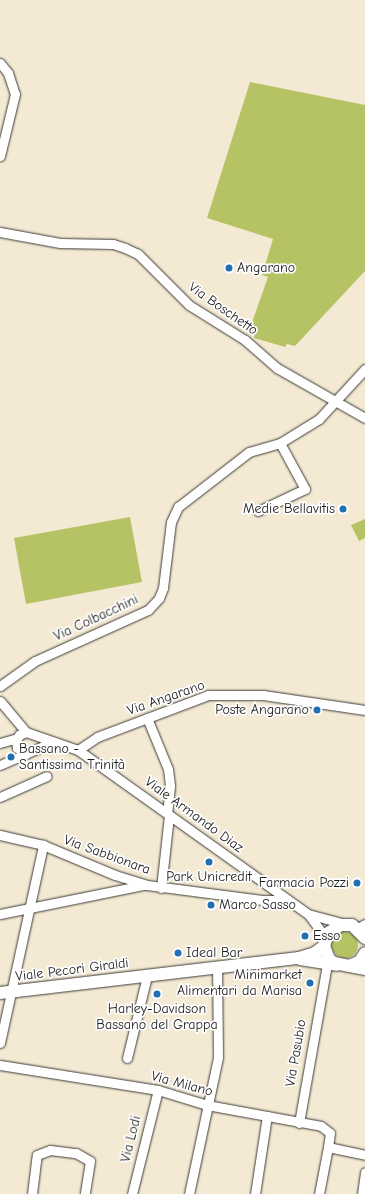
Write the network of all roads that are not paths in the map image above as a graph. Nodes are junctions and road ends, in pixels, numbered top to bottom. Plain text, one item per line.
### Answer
1 (0, 63) edge
2 (0, 156) edge
3 (0, 232) edge
4 (365, 370) edge
5 (337, 401) junction
6 (365, 418) edge
7 (280, 443) junction
8 (258, 511) dead end
9 (0, 686) edge
10 (0, 701) edge
11 (365, 710) edge
12 (147, 718) junction
13 (23, 735) junction
14 (0, 743) edge
15 (61, 743) junction
16 (35, 749) junction
17 (78, 750) junction
18 (26, 754) junction
19 (0, 765) edge
20 (47, 776) dead end
21 (0, 797) edge
22 (168, 814) junction
23 (0, 835) edge
24 (43, 845) junction
25 (147, 885) junction
26 (162, 888) junction
27 (283, 897) junction
28 (29, 907) junction
29 (0, 914) edge
30 (308, 914) junction
31 (358, 928) edge
32 (325, 942) junction
33 (365, 953) edge
34 (299, 958) junction
35 (327, 964) junction
36 (345, 966) junction
37 (217, 968) junction
38 (365, 969) edge
39 (147, 976) junction
40 (6, 993) edge
41 (0, 1043) edge
42 (128, 1058) dead end
43 (0, 1065) edge
44 (158, 1090) junction
45 (207, 1105) junction
46 (267, 1116) junction
47 (299, 1123) junction
48 (328, 1147) junction
49 (365, 1155) edge
50 (365, 1172) edge
51 (32, 1194) edge
52 (85, 1194) edge
53 (132, 1194) edge
54 (189, 1194) edge
55 (255, 1194) edge
56 (319, 1194) edge
57 (362, 1194) edge

1 - 2 street
3 - 5 street, Via Boschetto
4 - 5 street, Via Colbacchini
5 - 6 street, Via Boschetto
5 - 7 street, Via Colbacchini
7 - 8 street
7 - 9 street, Via Colbacchini
10 - 13 street
11 - 12 street, Via Angarano
12 - 17 street, Via Angarano
12 - 22 street, Via Sabbionara
13 - 14 street
13 - 15 street, Viale Armando Diaz
13 - 16 street
13 - 18 street
15 - 16 street
15 - 17 street, Viale Armando Diaz
16 - 18 street
17 - 22 street, Viale Armando Diaz
18 - 19 street
20 - 21 street
22 - 26 street, Via Sabbionara
22 - 27 street, Viale Armando Diaz
23 - 24 street, Via Sabbionara
24 - 25 street, Via Sabbionara
24 - 28 street, Via Sabbionara
25 - 26 street, Via Sabbionara
25 - 28 street
26 - 27 street
27 - 30 street, Viale Armando Diaz
28 - 29 street
28 - 40 street, Via Sabbionara
30 - 31 street, Viale Armando Diaz
30 - 32 street, Viale Armando Diaz
31 - 32 main road, Viale Armando Diaz
32 - 34 main road, Viale Pecori Giraldi
32 - 36 main road, Viale Armando Diaz
33 - 36 main road
34 - 35 main road, Viale Pecori Giraldi
34 - 37 main road, Viale Pecori Giraldi
35 - 36 main road, Viale Pecori Giraldi
35 - 47 street, Via Pasubio
36 - 38 main road
37 - 39 main road, Viale Pecori Giraldi
37 - 45 street
39 - 40 main road, Viale Pecori Giraldi
39 - 42 street, Viale Pecori Giraldi
40 - 41 street, Via Sabbionara
43 - 44 street, Via Milano
44 - 45 street, Via Milano
44 - 53 street, Via Lodi
45 - 46 street, Via Milano
45 - 54 street
46 - 47 street, Via Milano
46 - 55 street
47 - 48 street, Via Milano
48 - 49 street
48 - 56 street
50 - 57 street
51 - 52 street

